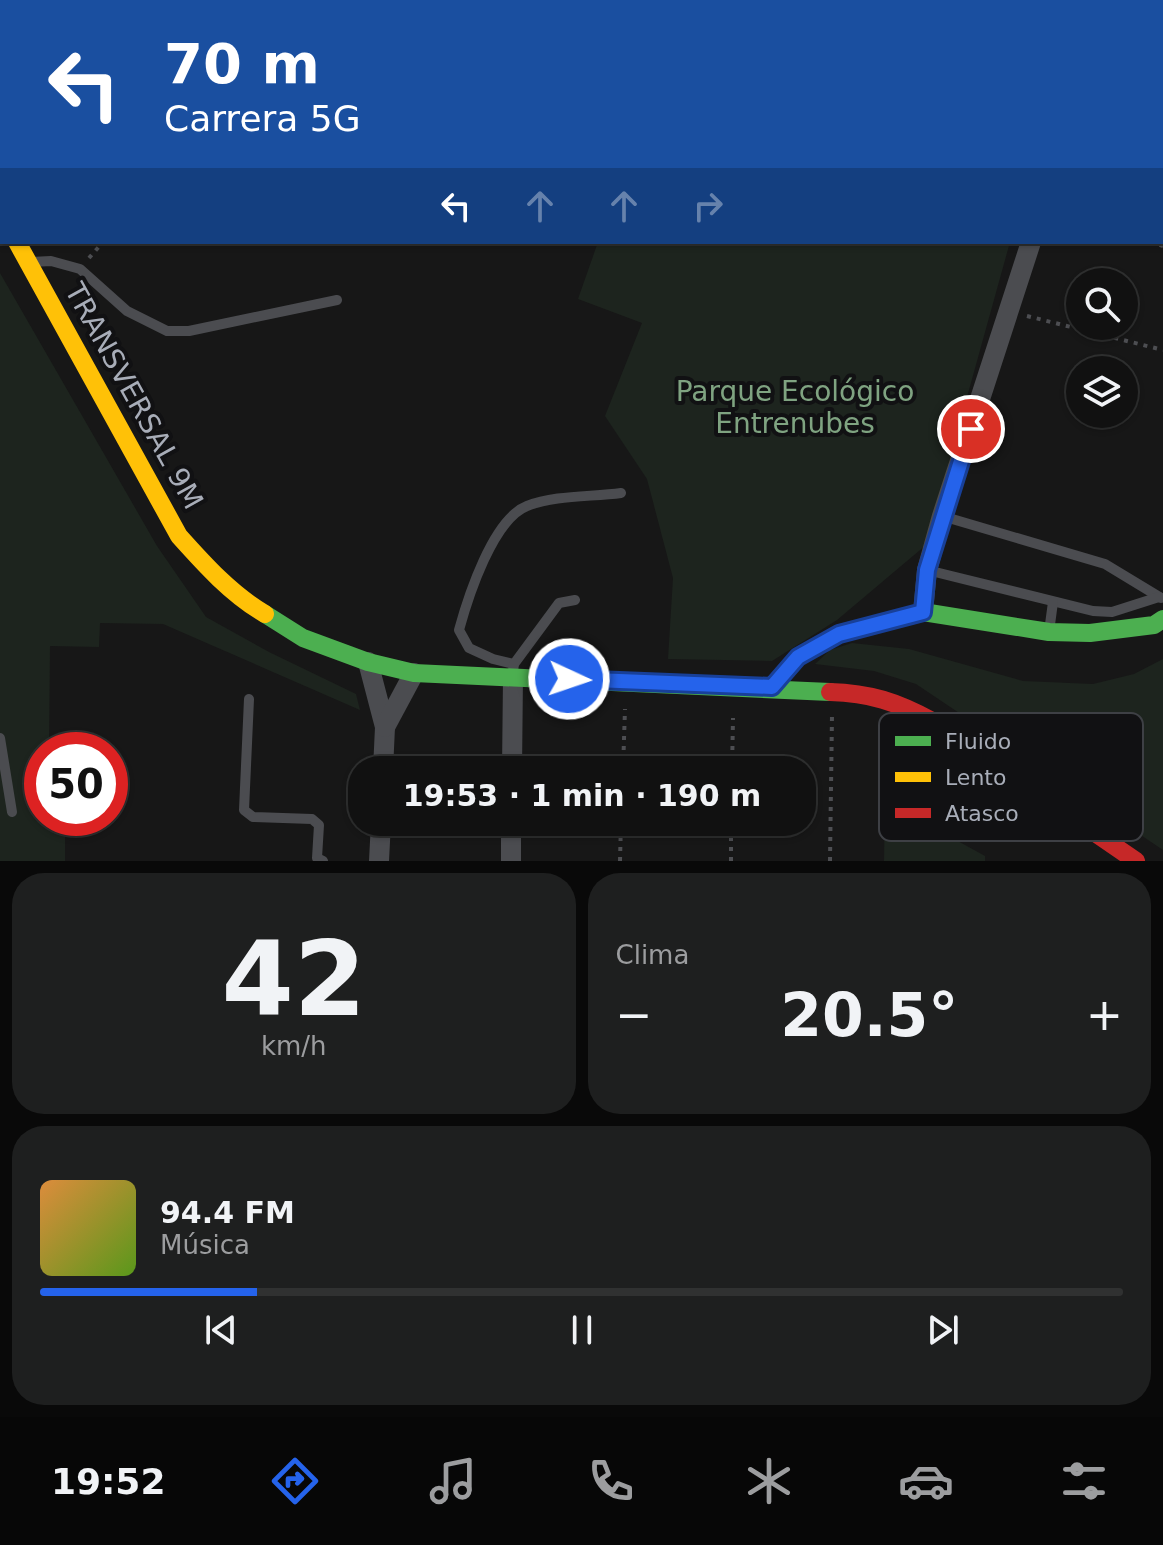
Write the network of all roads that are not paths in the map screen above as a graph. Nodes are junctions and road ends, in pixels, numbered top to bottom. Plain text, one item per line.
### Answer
1 (18, 244) edge
2 (1030, 244) edge
3 (29, 262) junction
4 (337, 300) dead end
5 (621, 493) dead end
6 (942, 516) junction
7 (927, 570) junction
8 (1161, 598) edge
9 (575, 600) dead end
10 (1053, 602) junction
11 (923, 612) junction
12 (1158, 622) edge
13 (1049, 632) junction
14 (368, 662) junction
15 (513, 670) junction
16 (414, 673) junction
17 (772, 687) junction
18 (249, 699) dead end
19 (918, 713) edge
20 (385, 727) junction
21 (0, 738) edge
22 (384, 756) edge
23 (512, 756) edge
24 (12, 812) dead end
25 (380, 836) edge
26 (511, 836) edge
27 (1107, 841) edge
28 (323, 861) edge
29 (379, 861) edge
30 (511, 861) edge
31 (1136, 861) edge

1 - 3 main road, TRANSVERSAL 9M
2 - 6 street
3 - 4 lane
3 - 14 main road, TRANSVERSAL 9M
5 - 15 lane
6 - 7 street
6 - 8 lane
7 - 10 lane
7 - 11 street
8 - 10 lane
9 - 15 lane
10 - 13 lane
11 - 13 main road
11 - 17 main road
12 - 13 main road
14 - 16 main road, TRANSVERSAL 9M
14 - 20 street
15 - 16 main road, TRANSVERSAL 9M
15 - 17 main road, TRANSVERSAL 9M
15 - 23 street
16 - 20 street
17 - 19 main road, TRANSVERSAL 9M
18 - 28 lane
20 - 22 street
21 - 24 lane
25 - 29 street
26 - 30 street
27 - 31 main road, TRANSVERSAL 9M

